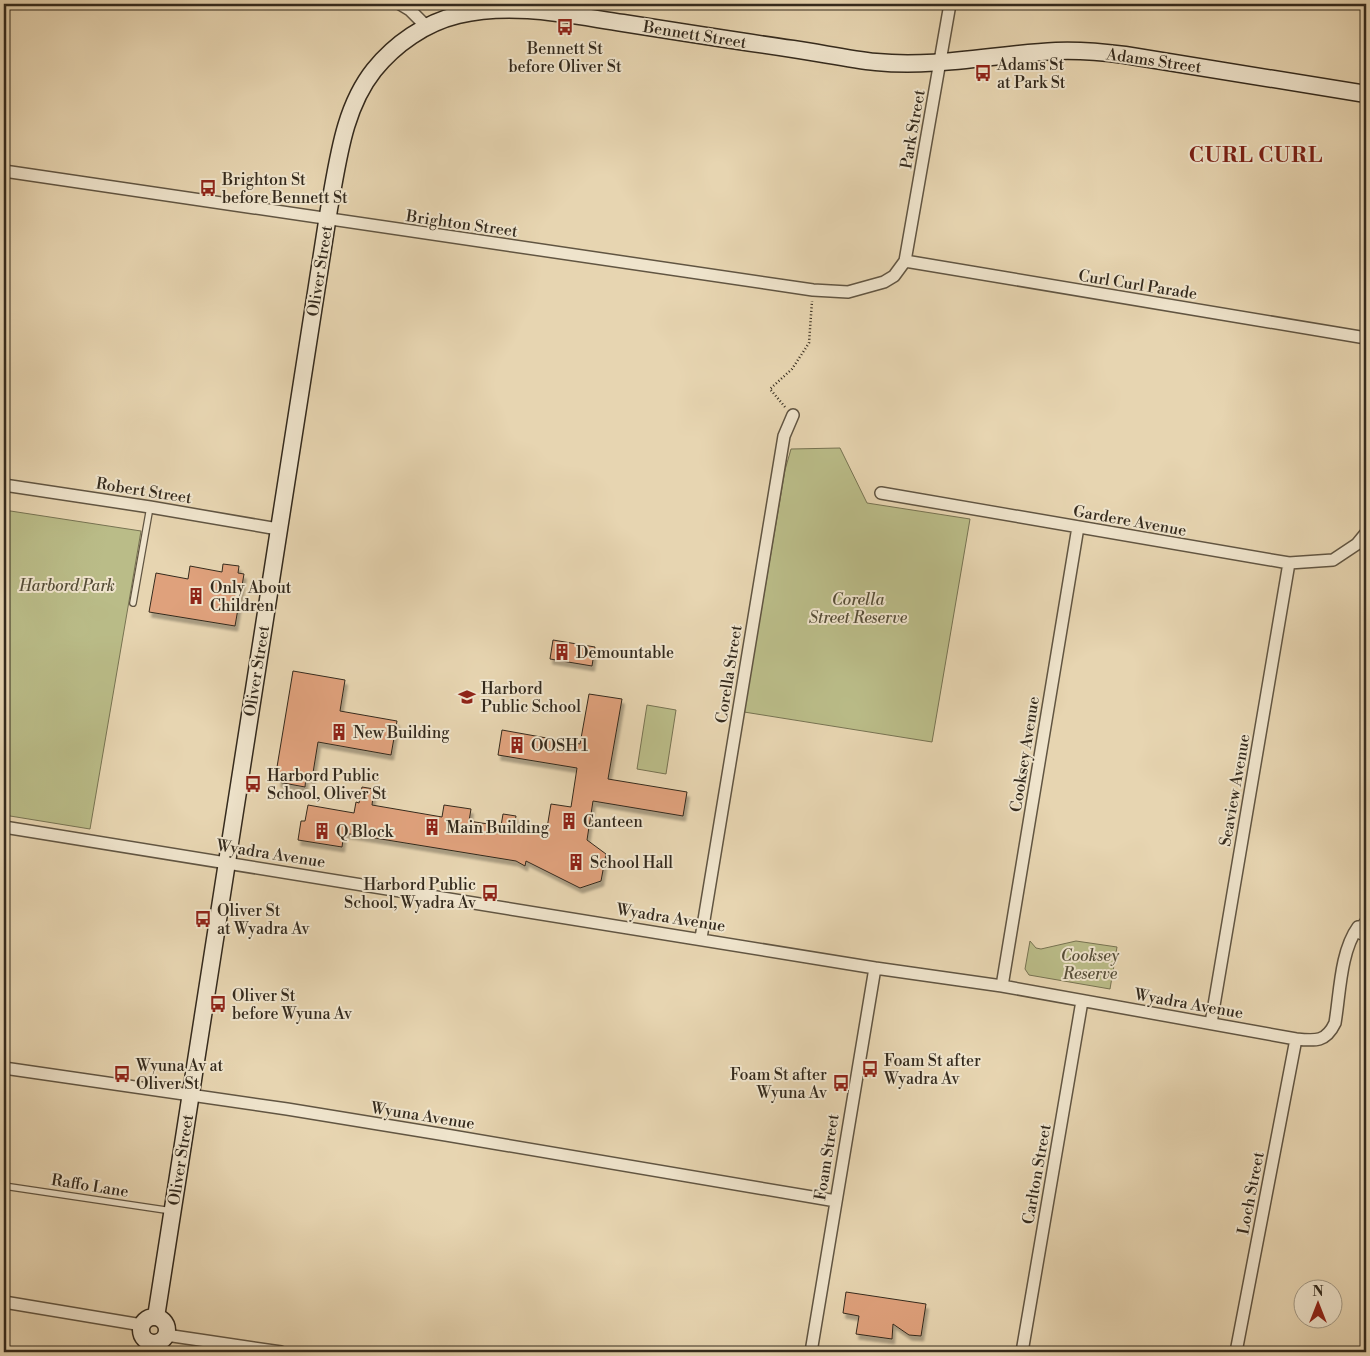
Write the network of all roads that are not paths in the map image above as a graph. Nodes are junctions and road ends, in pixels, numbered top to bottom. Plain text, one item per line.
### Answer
1 (400, 4) edge
2 (950, 4) edge
3 (426, 26) junction
4 (940, 63) junction
5 (1366, 94) edge
6 (4, 171) edge
7 (327, 219) junction
8 (906, 261) junction
9 (1366, 338) edge
10 (793, 416) road end
11 (4, 485) edge
12 (881, 493) dead end
13 (150, 507) junction
14 (1078, 527) junction
15 (278, 529) junction
16 (1366, 533) edge
17 (1289, 563) junction
18 (133, 604) dead end
19 (4, 827) edge
20 (225, 862) junction
21 (1366, 917) edge
22 (1356, 930) junction
23 (701, 938) junction
24 (1366, 939) edge
25 (874, 968) junction
26 (1002, 986) junction
27 (1082, 1001) junction
28 (1211, 1023) junction
29 (1296, 1040) junction
30 (4, 1068) edge
31 (190, 1096) junction
32 (4, 1186) edge
33 (836, 1200) junction
34 (172, 1211) junction
35 (4, 1302) edge
36 (148, 1320) junction
37 (166, 1335) junction
38 (150, 1348) edge
39 (281, 1352) edge
40 (811, 1352) edge
41 (1022, 1352) edge
42 (1236, 1352) edge

1 - 3 street
2 - 4 street, Park Street
3 - 4 main road, Bennett Street
3 - 7 main road, Oliver Street
4 - 5 main road, Adams Street
4 - 8 street, Park Street
6 - 7 street, Brighton Street
7 - 8 street, Brighton Street
7 - 15 main road, Oliver Street
8 - 9 street, Curl Curl Parade
10 - 23 street, Corella Street
11 - 13 street, Robert Street
12 - 14 street, Gardere Avenue
13 - 15 street, Robert Street
13 - 18 lane
14 - 17 street, Gardere Avenue
14 - 26 street, Cooksey Avenue
15 - 20 main road, Oliver Street
16 - 17 street, Gardere Avenue
17 - 28 street, Seaview Avenue
19 - 20 street, Wyadra Avenue
20 - 23 street, Wyadra Avenue
20 - 31 main road, Oliver Street
21 - 22 lane
22 - 24 lane
22 - 29 street, Wyadra Avenue
23 - 25 street, Wyadra Avenue
25 - 26 street, Wyadra Avenue
25 - 33 street, Foam Street
26 - 27 street, Wyadra Avenue
27 - 28 street, Wyadra Avenue
27 - 41 street, Carlton Street
28 - 29 street, Wyadra Avenue
29 - 42 street, Loch Street
30 - 31 street, Wyuna Avenue
31 - 33 street, Wyuna Avenue
31 - 34 main road, Oliver Street
32 - 34 lane, Raffo Lane
33 - 40 street, Foam Street
34 - 36 main road, Oliver Street
35 - 36 street
36 - 37 main road
36 - 38 main road
37 - 38 main road
37 - 39 street

